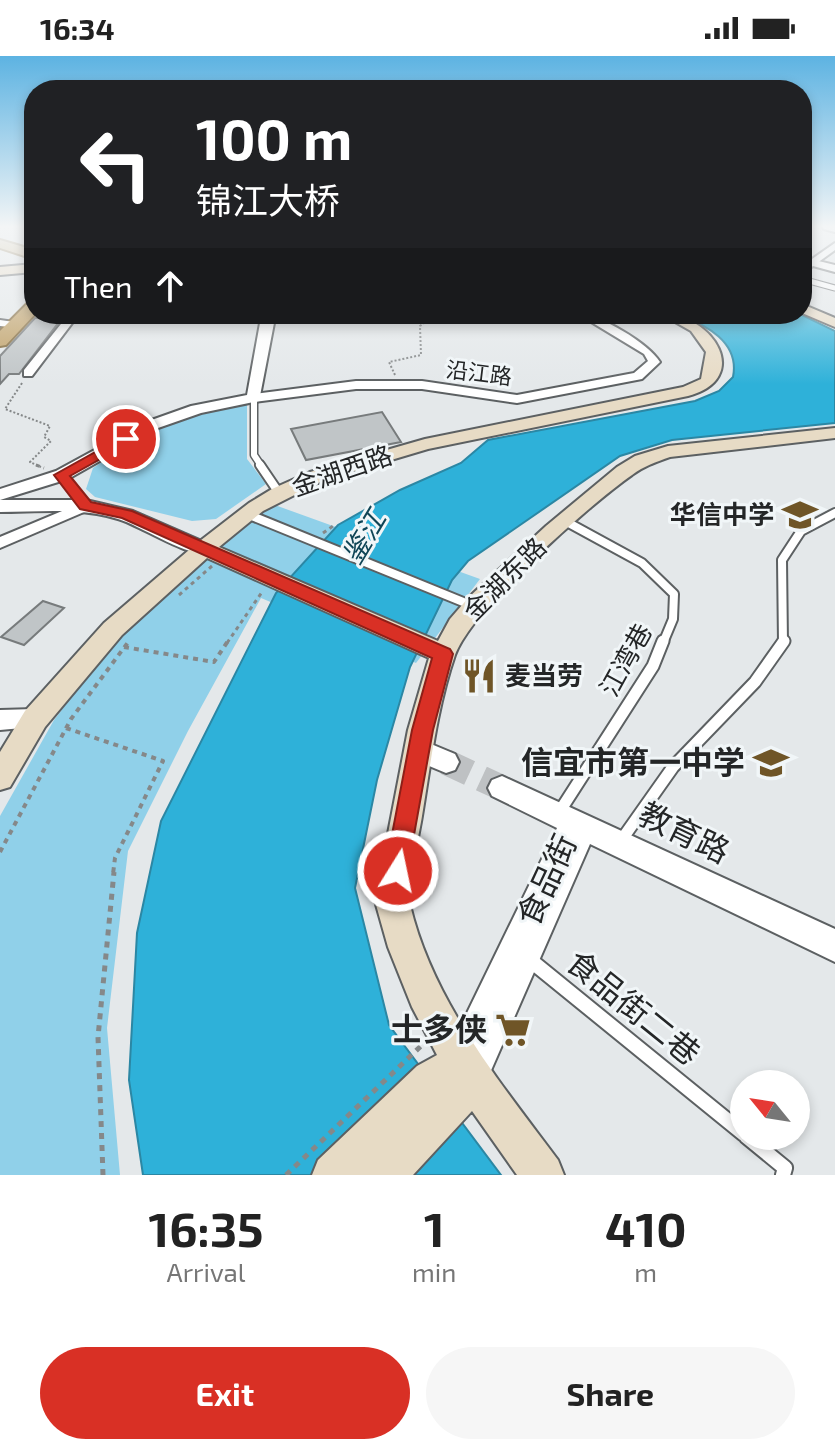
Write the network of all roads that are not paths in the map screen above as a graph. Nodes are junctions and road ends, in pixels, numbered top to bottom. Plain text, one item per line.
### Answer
1 (812, 282) edge
2 (835, 288) edge
3 (24, 312) edge
4 (812, 312) edge
5 (24, 315) edge
6 (834, 321) edge
7 (66, 324) edge
8 (267, 324) edge
9 (600, 324) edge
10 (688, 324) edge
11 (3, 327) edge
12 (0, 341) edge
13 (28, 373) road end
14 (254, 398) junction
15 (835, 433) edge
16 (62, 475) junction
17 (279, 493) junction
18 (0, 495) edge
19 (0, 506) edge
20 (86, 506) junction
21 (835, 513) edge
22 (247, 514) junction
23 (565, 521) junction
24 (0, 543) edge
25 (209, 556) junction
26 (474, 607) junction
27 (443, 654) junction
28 (35, 719) junction
29 (0, 720) edge
30 (419, 750) junction
31 (446, 762) tunnel mouth
32 (0, 778) edge
33 (502, 788) tunnel mouth
34 (566, 817) junction
35 (620, 842) junction
36 (835, 946) edge
37 (525, 956) junction
38 (438, 1077) junction
39 (730, 1123) edge
40 (763, 1150) edge
41 (333, 1175) edge
42 (383, 1175) edge
43 (543, 1175) edge
44 (783, 1175) edge

1 - 2 lane
3 - 11 highway
4 - 6 main road
5 - 12 highway
7 - 13 street
8 - 14 street
9 - 14 street, 沿江路
10 - 17 main road, 金湖西路
14 - 16 street
14 - 17 lane
15 - 23 main road, 金湖东路
16 - 18 street
16 - 20 street
17 - 22 main road, 金湖西路
19 - 20 street
20 - 24 street
20 - 25 street
21 - 35 lane
22 - 25 main road, 金湖西路
22 - 26 lane
23 - 26 main road, 金湖东路
23 - 34 lane, 江湾巷
25 - 27 main road
25 - 28 main road, 金湖西路
26 - 27 main road, 金湖东路
27 - 30 main road, 金湖东路
28 - 29 street
28 - 32 main road, 金湖西路
30 - 31 street
30 - 38 main road, 金湖东路
33 - 34 street, 教育路
34 - 35 street, 教育路
34 - 37 street, 食品街
34 - 38 street, 食品街
35 - 36 street, 教育路
37 - 38 street, 食品街
37 - 39 lane, 食品街二巷
38 - 41 main road
38 - 42 main road
38 - 43 main road, 金湖东路
40 - 44 lane, 食品街二巷

